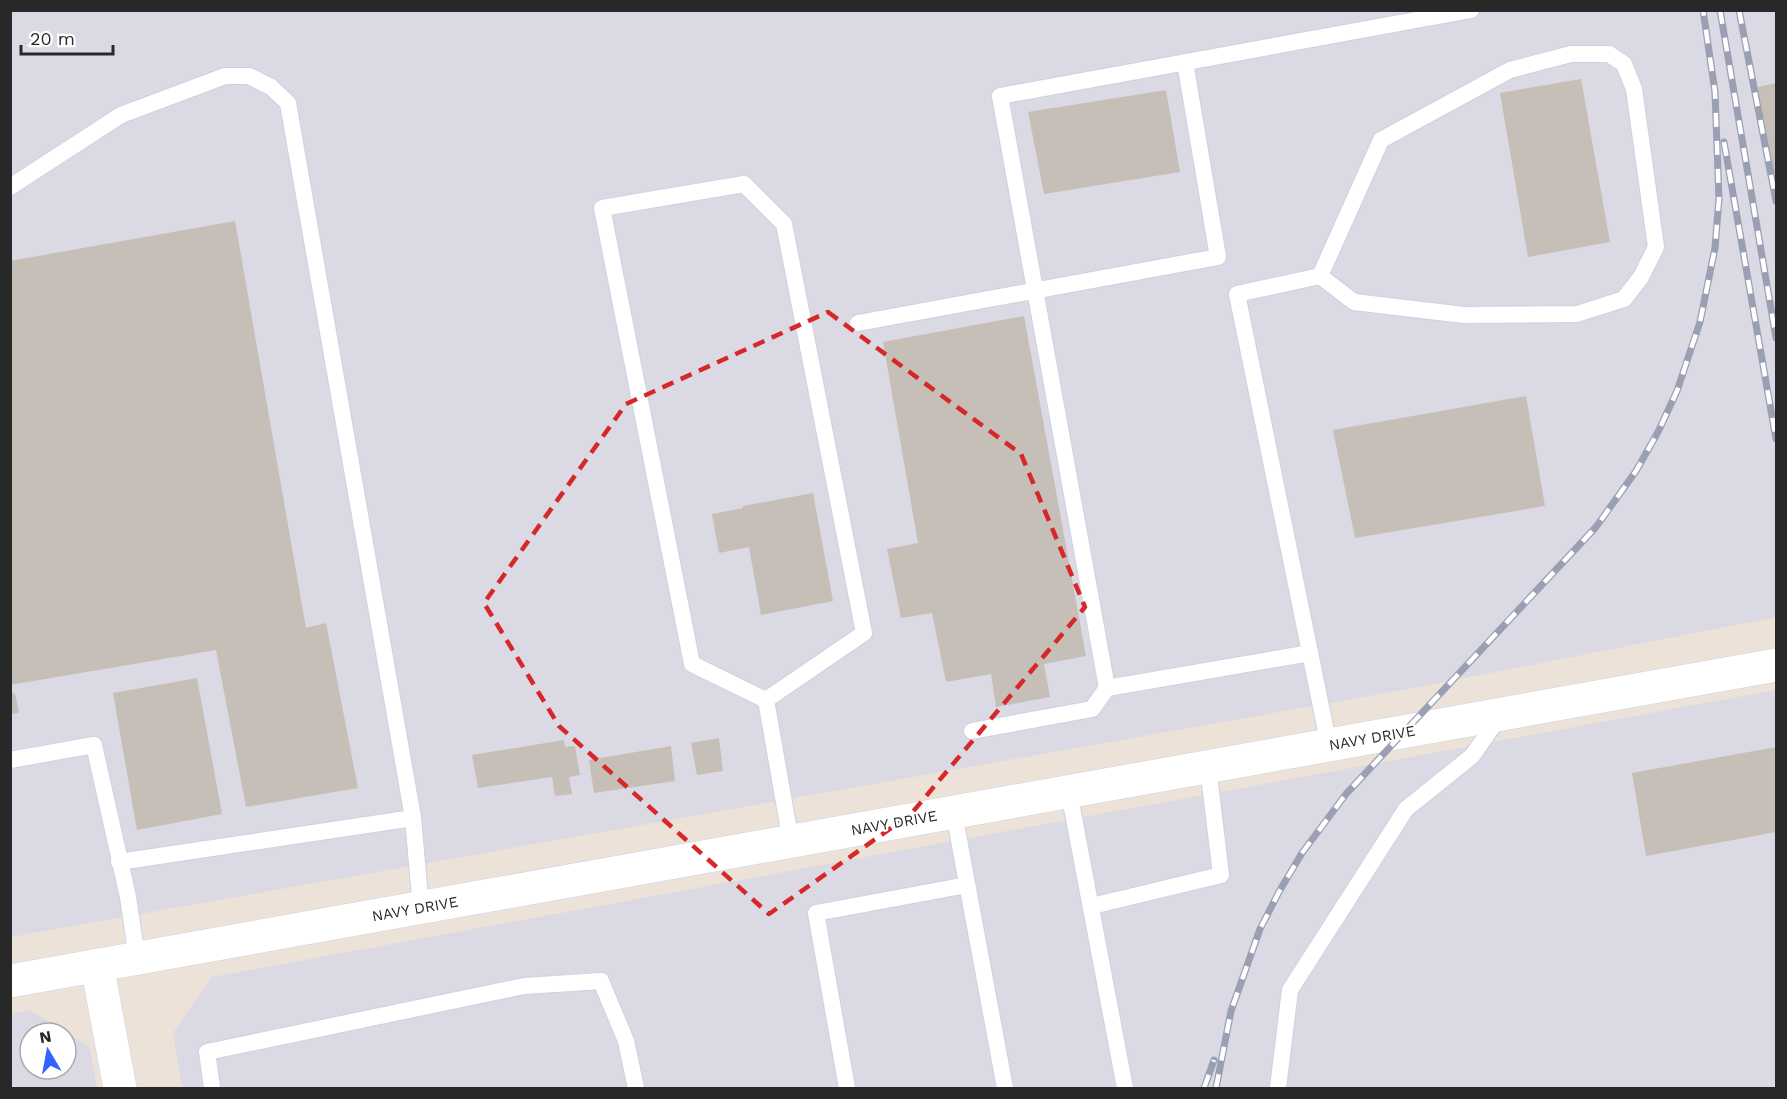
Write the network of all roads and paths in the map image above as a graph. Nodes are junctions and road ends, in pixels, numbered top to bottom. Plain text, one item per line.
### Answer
1 (1471, 10) edge
2 (1185, 63) junction
3 (10, 187) edge
4 (1320, 276) junction
5 (1036, 292) junction
6 (858, 323) dead end
7 (1310, 653) junction
8 (1776, 665) edge
9 (1107, 688) junction
10 (766, 700) junction
11 (1501, 715) junction
12 (972, 731) dead end
13 (1329, 746) junction
14 (10, 760) edge
15 (1208, 767) junction
16 (1069, 792) junction
17 (954, 813) junction
18 (413, 818) junction
19 (791, 842) junction
20 (119, 862) junction
21 (967, 885) junction
22 (1092, 906) junction
23 (421, 908) junction
24 (137, 958) junction
25 (97, 965) junction
26 (10, 981) edge
27 (120, 1089) edge
28 (212, 1089) edge
29 (636, 1089) edge
30 (847, 1089) edge
31 (1005, 1089) edge
32 (1125, 1089) edge
33 (1278, 1089) edge

1 - 2 lane
2 - 5 lane
2 - 5 lane
3 - 18 lane
4 - 4 lane
4 - 7 lane
5 - 6 lane
5 - 9 lane
7 - 9 lane
7 - 13 lane
8 - 11 street, NAVY DRIVE
9 - 12 lane
10 - 10 lane
10 - 19 lane
11 - 13 street, NAVY DRIVE
11 - 33 lane
13 - 15 street, NAVY DRIVE
14 - 20 lane
15 - 16 street, NAVY DRIVE
15 - 22 lane
16 - 17 street, NAVY DRIVE
16 - 22 lane
17 - 19 street, NAVY DRIVE
17 - 21 lane
18 - 20 lane
18 - 23 lane
19 - 23 street, NAVY DRIVE
20 - 24 lane
21 - 30 lane
21 - 31 lane
22 - 32 lane
23 - 24 street, NAVY DRIVE
24 - 25 street, NAVY DRIVE
25 - 26 street, NAVY DRIVE
25 - 27 street
28 - 29 lane

